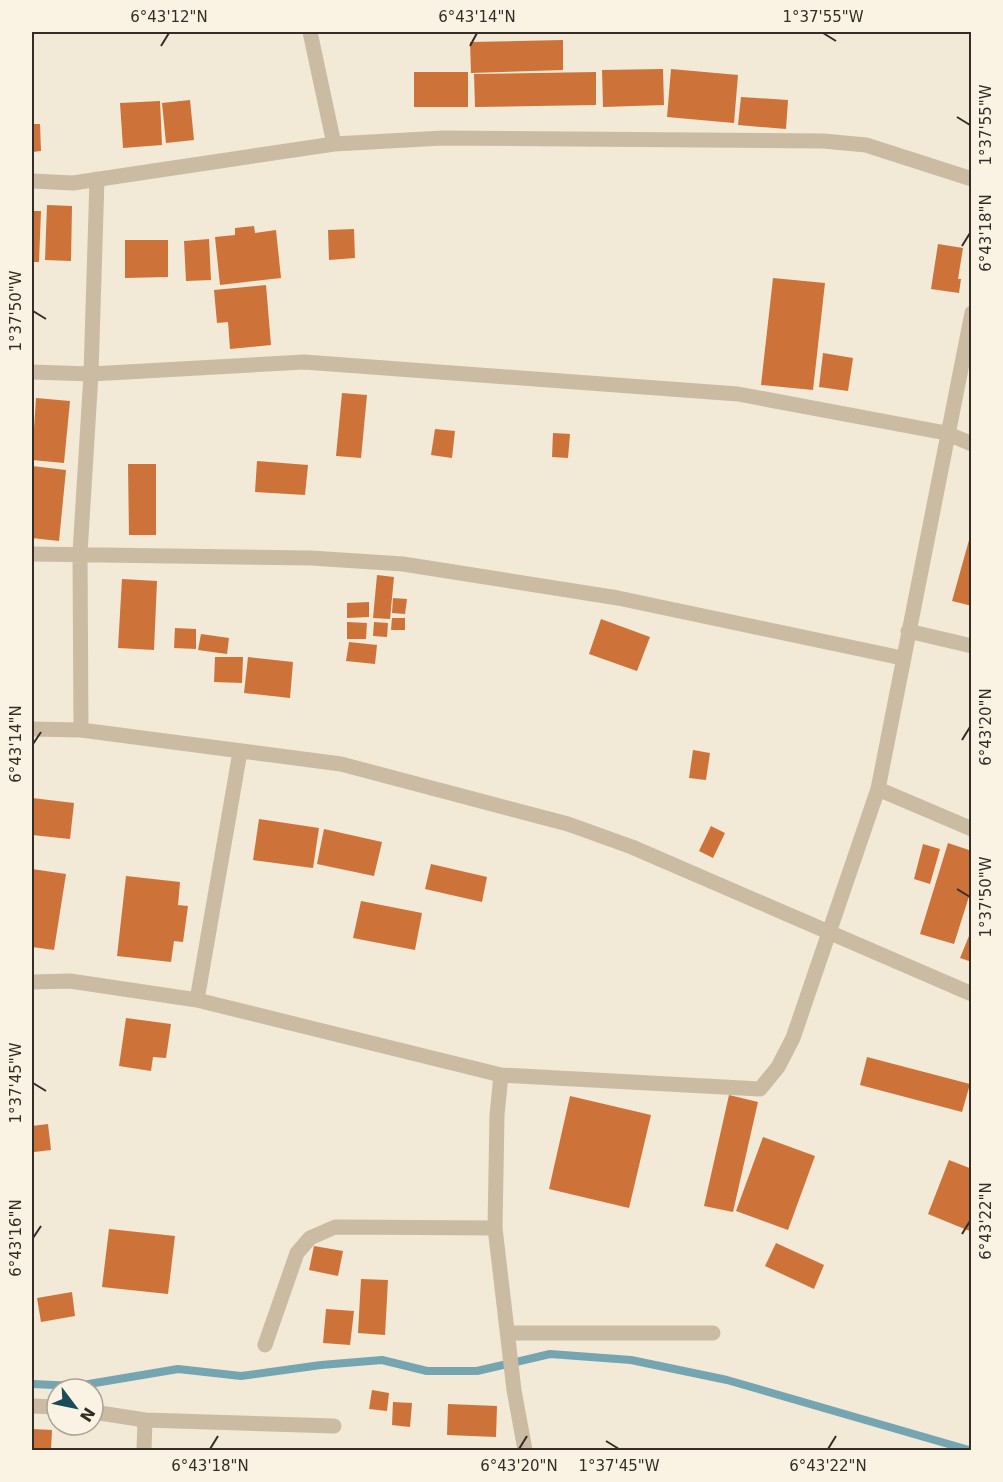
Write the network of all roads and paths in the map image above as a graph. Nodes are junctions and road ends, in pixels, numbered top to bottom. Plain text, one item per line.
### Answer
1 (309, 32) edge
2 (334, 144) junction
3 (96, 179) junction
4 (972, 179) edge
5 (32, 181) edge
6 (972, 313) edge
7 (32, 372) edge
8 (91, 374) junction
9 (946, 433) junction
10 (972, 444) edge
11 (80, 553) junction
12 (32, 554) edge
13 (908, 631) junction
14 (972, 646) edge
15 (903, 658) junction
16 (32, 729) edge
17 (81, 730) junction
18 (240, 752) junction
19 (878, 789) junction
20 (972, 828) edge
21 (830, 934) junction
22 (32, 982) edge
23 (972, 994) edge
24 (196, 1000) junction
25 (501, 1076) junction
26 (495, 1228) junction
27 (713, 1333) dead end
28 (509, 1340) junction
29 (265, 1345) dead end
30 (105, 1414) edge
31 (145, 1420) junction
32 (334, 1426) dead end
33 (144, 1450) edge
34 (525, 1450) edge

1 - 2 lane
2 - 3 lane
2 - 4 lane
3 - 5 lane
3 - 8 lane
6 - 9 lane
7 - 8 lane
8 - 9 lane
8 - 11 lane
9 - 10 lane
9 - 13 lane
11 - 12 lane
11 - 15 lane
11 - 17 lane
13 - 14 lane
13 - 15 lane
15 - 19 lane
16 - 17 lane
17 - 18 lane
18 - 21 lane
18 - 24 lane
19 - 20 lane
19 - 21 lane
21 - 23 lane
21 - 25 lane
22 - 24 lane
24 - 25 lane
25 - 26 lane
26 - 28 lane
26 - 29 lane
27 - 28 lane
28 - 34 lane
30 - 31 lane
31 - 32 lane
31 - 33 lane

